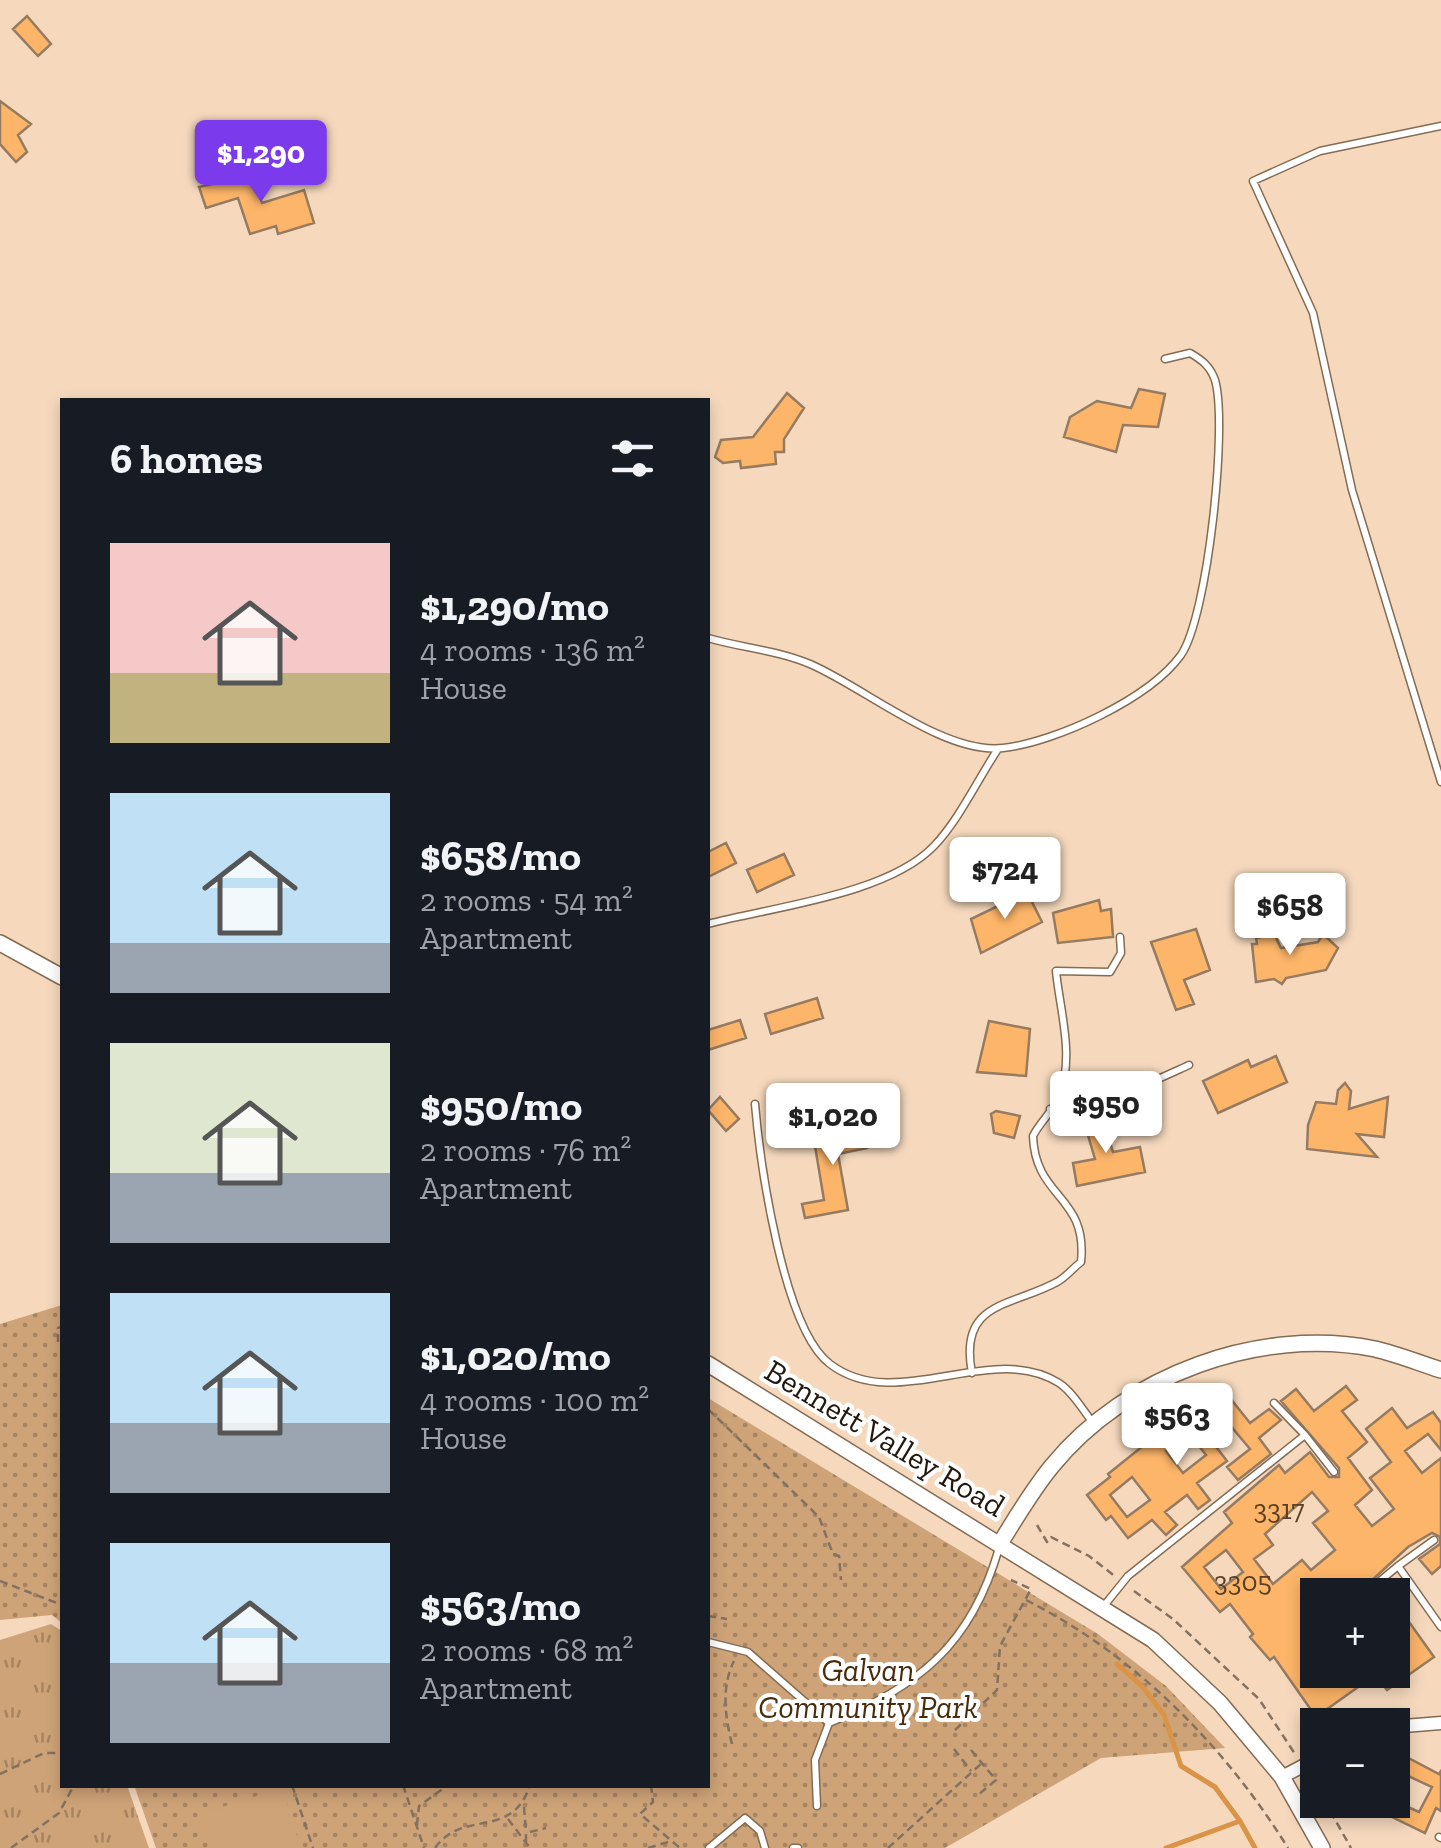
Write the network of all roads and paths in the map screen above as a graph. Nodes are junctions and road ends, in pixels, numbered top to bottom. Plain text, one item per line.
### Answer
1 (1441, 126) edge
2 (1165, 359) dead end
3 (710, 639) edge
4 (998, 749) junction
5 (1441, 782) edge
6 (710, 924) edge
7 (1120, 937) dead end
8 (0, 942) edge
9 (60, 976) edge
10 (1189, 1065) dead end
11 (755, 1104) dead end
12 (1050, 1108) junction
13 (60, 1327) edge
14 (58, 1342) dead end
15 (710, 1365) edge
16 (1441, 1370) edge
17 (972, 1374) junction
18 (1274, 1403) dead end
19 (710, 1412) edge
20 (1094, 1425) junction
21 (1305, 1434) junction
22 (1334, 1472) dead end
23 (1037, 1525) dead end
24 (1434, 1540) dead end
25 (1001, 1542) junction
26 (1398, 1566) junction
27 (1384, 1578) edge
28 (841, 1580) dead end
29 (1011, 1580) dead end
30 (0, 1581) edge
31 (1123, 1582) junction
32 (1026, 1600) junction
33 (60, 1604) edge
34 (1102, 1608) junction
35 (710, 1616) edge
36 (726, 1619) dead end
37 (1441, 1627) edge
38 (710, 1642) edge
39 (748, 1652) junction
40 (1441, 1722) edge
41 (829, 1723) junction
42 (1410, 1725) edge
43 (955, 1730) dead end
44 (732, 1744) dead end
45 (954, 1749) dead end
46 (971, 1750) dead end
47 (60, 1753) edge
48 (982, 1763) junction
49 (1300, 1763) edge
50 (1300, 1767) edge
51 (972, 1772) junction
52 (0, 1774) edge
53 (1282, 1777) junction
54 (72, 1788) edge
55 (293, 1788) edge
56 (404, 1788) edge
57 (444, 1788) edge
58 (529, 1788) edge
59 (651, 1788) edge
60 (978, 1796) dead end
61 (524, 1805) junction
62 (818, 1806) dead end
63 (507, 1818) junction
64 (1334, 1818) edge
65 (417, 1826) junction
66 (546, 1828) dead end
67 (306, 1830) junction
68 (296, 1833) dead end
69 (526, 1834) junction
70 (670, 1842) junction
71 (526, 1843) junction
72 (11, 1848) edge
73 (313, 1848) edge
74 (424, 1848) edge
75 (435, 1848) edge
76 (530, 1848) edge
77 (648, 1848) edge
78 (680, 1848) edge
79 (709, 1848) edge
80 (765, 1848) edge
81 (888, 1848) edge
82 (1288, 1848) edge
83 (1322, 1848) edge
84 (1352, 1848) edge

1 - 5 lane
2 - 4 lane
3 - 4 lane
4 - 6 lane
7 - 12 lane
8 - 9 street
10 - 12 lane
11 - 17 lane
12 - 17 lane
13 - 14 path
15 - 25 street, Bennett Valley Road
16 - 20 street, Bennett Valley Road
17 - 20 lane
18 - 21 lane
19 - 28 path
20 - 25 street, Bennett Valley Road
21 - 22 lane
21 - 31 lane
23 - 31 path
24 - 26 lane
25 - 34 street
25 - 41 lane
26 - 27 lane
26 - 37 lane
29 - 32 path
30 - 33 path
31 - 34 lane
31 - 49 path
32 - 43 path
32 - 82 path
34 - 53 street
35 - 36 path
38 - 39 lane
39 - 41 lane
39 - 44 path
40 - 42 street
41 - 62 lane
45 - 51 path
46 - 48 path
47 - 52 path
48 - 51 path
48 - 60 path
50 - 53 street
51 - 81 path
53 - 83 street
54 - 72 path
55 - 67 path
56 - 65 path
57 - 65 path
58 - 61 path
59 - 70 path
61 - 63 path
61 - 69 path
63 - 71 path
63 - 75 path
64 - 84 path
65 - 74 path
66 - 69 path
67 - 68 path
67 - 73 path
69 - 71 path
70 - 77 path
70 - 78 path
71 - 76 path
79 - 80 lane

